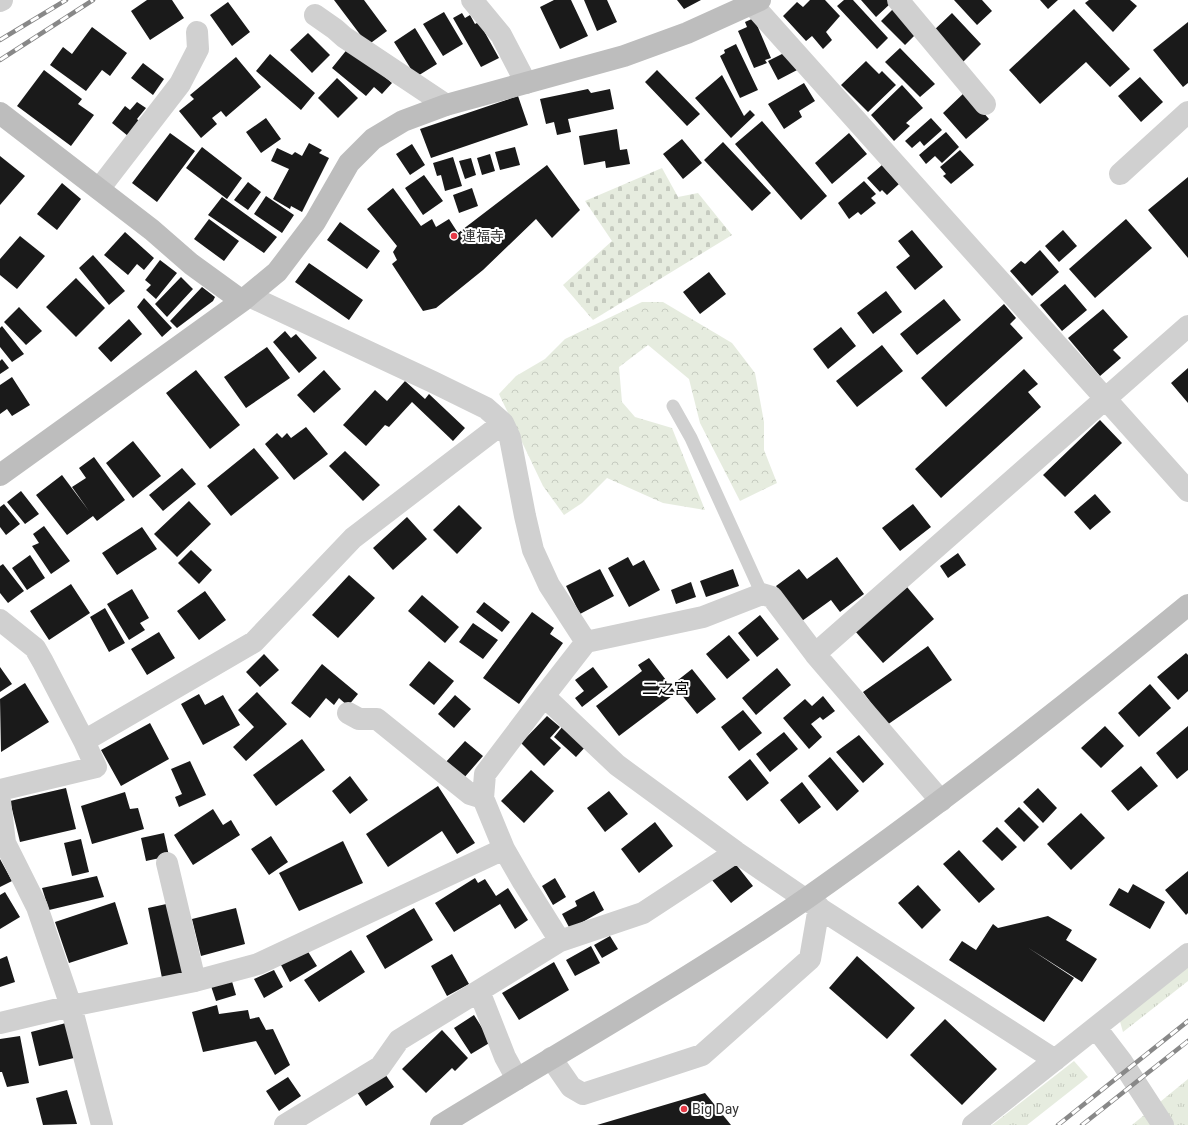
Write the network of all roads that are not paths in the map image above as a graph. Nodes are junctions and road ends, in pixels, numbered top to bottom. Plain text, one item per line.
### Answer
1 (472, 0) edge
2 (898, 0) edge
3 (756, 2) edge
4 (314, 15) dead end
5 (197, 32) dead end
6 (526, 83) junction
7 (985, 104) dead end
8 (446, 105) junction
9 (1188, 112) edge
10 (0, 113) edge
11 (1120, 174) dead end
12 (99, 189) junction
13 (246, 298) junction
14 (1188, 326) edge
15 (1105, 399) junction
16 (674, 406) dead end
17 (503, 423) junction
18 (0, 475) edge
19 (1188, 491) edge
20 (762, 594) junction
21 (1188, 605) edge
22 (0, 620) edge
23 (586, 642) junction
24 (815, 654) junction
25 (544, 696) junction
26 (348, 713) dead end
27 (84, 741) junction
28 (0, 790) edge
29 (483, 798) junction
30 (0, 801) edge
31 (941, 802) junction
32 (504, 849) junction
33 (4, 852) edge
34 (736, 852) junction
35 (167, 863) dead end
36 (812, 903) junction
37 (560, 941) junction
38 (1188, 954) edge
39 (195, 981) junction
40 (479, 991) junction
41 (71, 1006) junction
42 (0, 1023) edge
43 (1096, 1028) junction
44 (551, 1058) junction
45 (1054, 1060) junction
46 (517, 1079) junction
47 (102, 1125) edge
48 (285, 1125) edge
49 (441, 1125) edge
50 (973, 1125) edge
51 (1164, 1125) edge

1 - 6 street
2 - 7 street
3 - 6 street
3 - 15 street
4 - 8 street
5 - 12 street
6 - 8 street
8 - 13 street
9 - 11 street
10 - 12 street
12 - 13 street
13 - 17 street
13 - 18 street
14 - 15 street
15 - 19 street
15 - 24 street
16 - 20 lane
17 - 23 street
17 - 27 street
20 - 23 street
20 - 24 street
21 - 31 street
22 - 27 street
23 - 25 street
24 - 31 street
25 - 29 street
25 - 34 street
26 - 29 street
27 - 28 street
29 - 32 street
30 - 33 street
31 - 36 street
32 - 37 street
32 - 39 street
33 - 41 street
34 - 36 street
34 - 37 street
35 - 39 street
36 - 44 street
36 - 44 street
36 - 45 street
37 - 40 street
38 - 43 street
39 - 41 street
40 - 46 street
40 - 48 street
41 - 42 street
41 - 47 street
43 - 45 street
43 - 51 street
44 - 46 street
45 - 50 street
46 - 49 street

